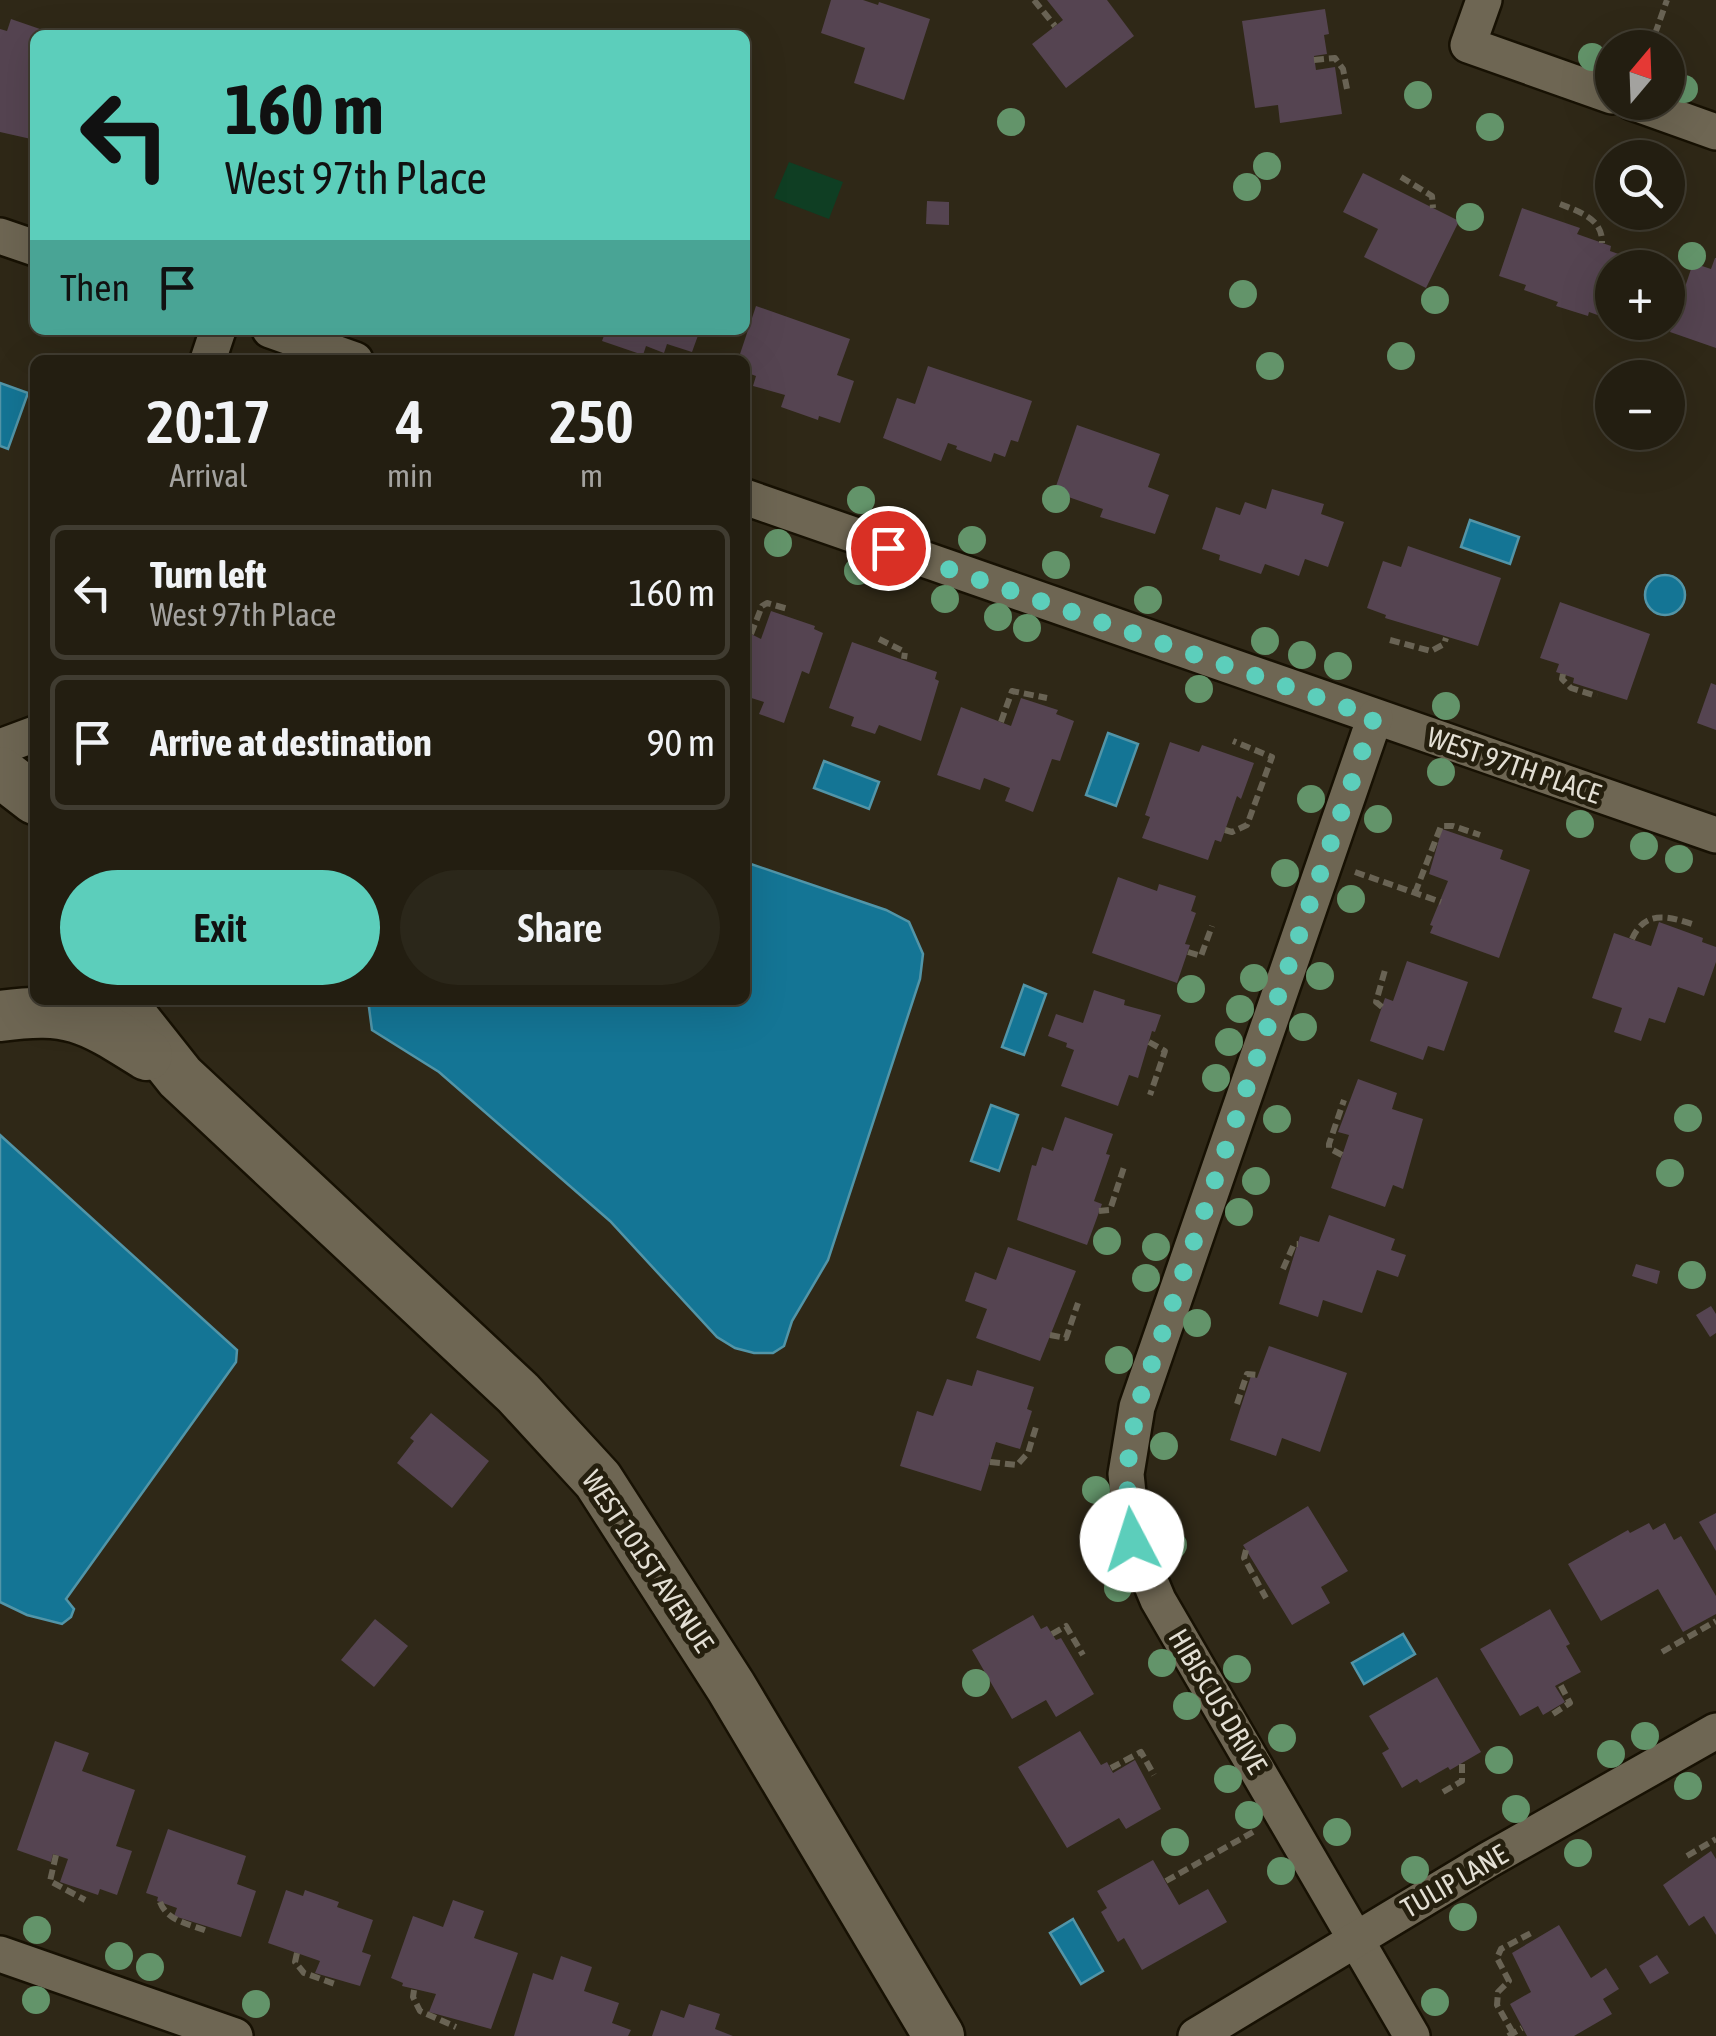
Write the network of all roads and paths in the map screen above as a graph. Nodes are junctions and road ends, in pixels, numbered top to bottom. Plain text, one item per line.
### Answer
1 (1034, 0) edge
2 (1484, 0) edge
3 (1667, 0) edge
4 (1055, 26) dead end
5 (1656, 30) edge
6 (1314, 60) dead end
7 (1347, 90) dead end
8 (1595, 90) edge
9 (1682, 120) edge
10 (1716, 132) edge
11 (1401, 177) dead end
12 (1560, 204) dead end
13 (1433, 208) dead end
14 (0, 236) edge
15 (1602, 243) dead end
16 (30, 246) edge
17 (284, 335) edge
18 (341, 355) edge
19 (750, 499) edge
20 (788, 609) dead end
21 (751, 634) dead end
22 (1446, 638) dead end
23 (879, 639) dead end
24 (1390, 640) dead end
25 (904, 659) dead end
26 (1563, 674) dead end
27 (1596, 696) dead end
28 (1047, 698) dead end
29 (1374, 717) junction
30 (1002, 722) dead end
31 (30, 736) edge
32 (1234, 741) dead end
33 (0, 747) edge
34 (0, 772) edge
35 (30, 795) edge
36 (1225, 830) dead end
37 (1480, 835) dead end
38 (1716, 835) edge
39 (1325, 861) junction
40 (1416, 893) junction
41 (1441, 902) dead end
42 (1692, 924) dead end
43 (1212, 926) dead end
44 (1632, 939) dead end
45 (1188, 952) dead end
46 (1385, 970) dead end
47 (30, 986) edge
48 (123, 1005) edge
49 (1382, 1006) dead end
50 (0, 1013) edge
51 (1149, 1042) dead end
52 (180, 1076) junction
53 (1150, 1095) dead end
54 (1344, 1100) dead end
55 (1342, 1155) dead end
56 (1124, 1167) dead end
57 (1099, 1211) dead end
58 (1298, 1244) dead end
59 (1284, 1269) dead end
60 (1078, 1303) dead end
61 (1050, 1335) dead end
62 (1258, 1375) dead end
63 (1237, 1404) dead end
64 (1036, 1427) dead end
65 (990, 1462) dead end
66 (1246, 1550) dead end
67 (1266, 1598) dead end
68 (1716, 1621) edge
69 (1052, 1634) dead end
70 (1662, 1652) dead end
71 (1084, 1655) dead end
72 (1560, 1684) dead end
73 (1553, 1714) dead end
74 (1716, 1731) edge
75 (1462, 1764) dead end
76 (1111, 1768) dead end
77 (1154, 1775) dead end
78 (1443, 1792) dead end
79 (1284, 1814) junction
80 (1716, 1839) edge
81 (56, 1855) dead end
82 (1687, 1856) dead end
83 (1166, 1881) dead end
84 (85, 1900) dead end
85 (160, 1902) dead end
86 (207, 1931) dead end
87 (1532, 1933) dead end
88 (1355, 1940) junction
89 (0, 1954) edge
90 (297, 1954) dead end
91 (335, 1984) dead end
92 (414, 1990) dead end
93 (456, 2027) dead end
94 (1522, 2028) dead end
95 (1511, 2034) edge
96 (235, 2036) edge
97 (939, 2036) edge
98 (1196, 2036) edge
99 (1412, 2036) edge

1 - 4 path
2 - 8 street
3 - 5 path
6 - 7 path
9 - 10 street
11 - 13 path
12 - 15 path
14 - 16 street
17 - 18 street
19 - 29 street, WEST 97TH PLACE
20 - 21 path
22 - 24 path
23 - 25 path
26 - 27 path
28 - 30 path
29 - 38 street, WEST 97TH PLACE
29 - 39 street, HIBISCUS DRIVE
31 - 33 street
32 - 36 path
34 - 35 street
37 - 40 path
39 - 40 path
39 - 79 street, HIBISCUS DRIVE
40 - 41 path
42 - 44 path
43 - 45 path
46 - 49 path
47 - 50 street
48 - 52 street, WEST 101ST AVENUE
50 - 52 street, WEST 101ST AVENUE
51 - 53 path
52 - 97 street, WEST 101ST AVENUE
54 - 55 path
56 - 57 path
58 - 59 path
60 - 61 path
62 - 63 path
64 - 65 path
66 - 67 path
68 - 70 path
69 - 71 path
72 - 73 path
74 - 88 street, TULIP LANE
75 - 78 path
76 - 77 path
79 - 83 path
79 - 88 street, HIBISCUS DRIVE
80 - 82 path
81 - 84 path
85 - 86 path
87 - 95 path
88 - 98 street, TULIP LANE
88 - 99 street, HIBISCUS DRIVE
89 - 96 street
90 - 91 path
92 - 93 path
94 - 95 path

